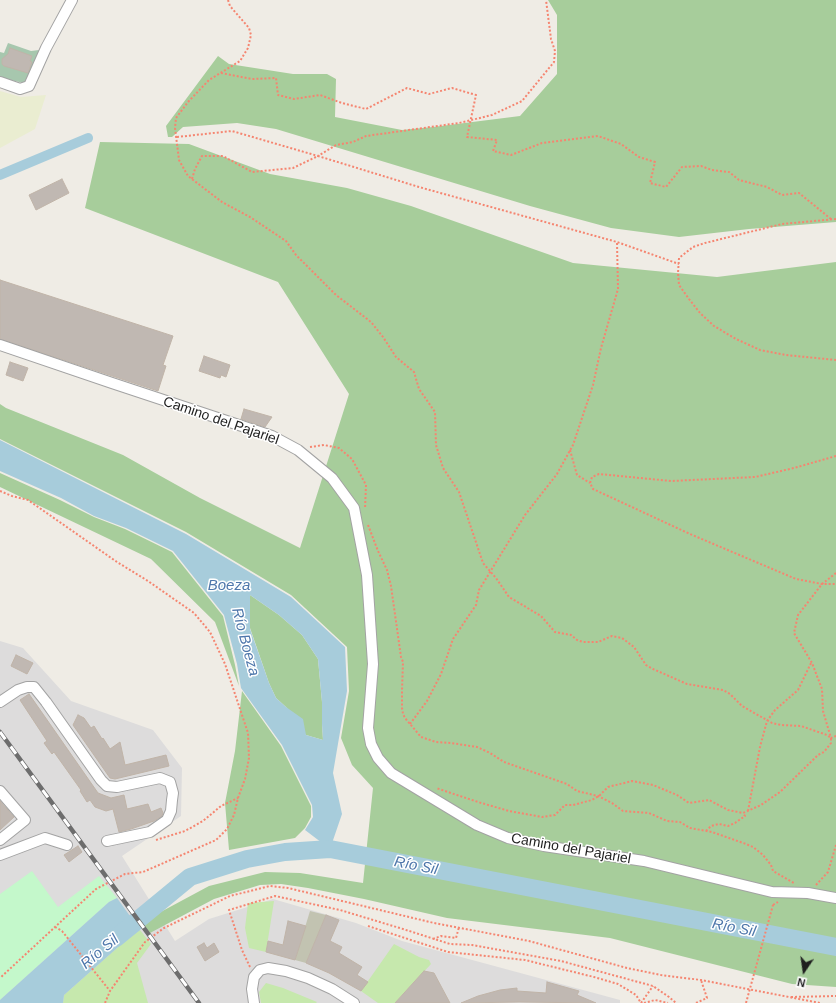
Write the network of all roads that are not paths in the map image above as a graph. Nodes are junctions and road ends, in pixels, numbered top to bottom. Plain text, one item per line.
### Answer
1 (72, 0) edge
2 (0, 82) edge
3 (0, 345) edge
4 (0, 702) edge
5 (0, 791) edge
6 (0, 840) edge
7 (108, 841) dead end
8 (67, 844) dead end
9 (0, 855) edge
10 (836, 898) edge
11 (254, 1003) edge
12 (354, 1003) edge

1 - 2 street
3 - 10 street, Camino del Pajariel
4 - 7 street
5 - 6 street
8 - 9 street
11 - 12 street

